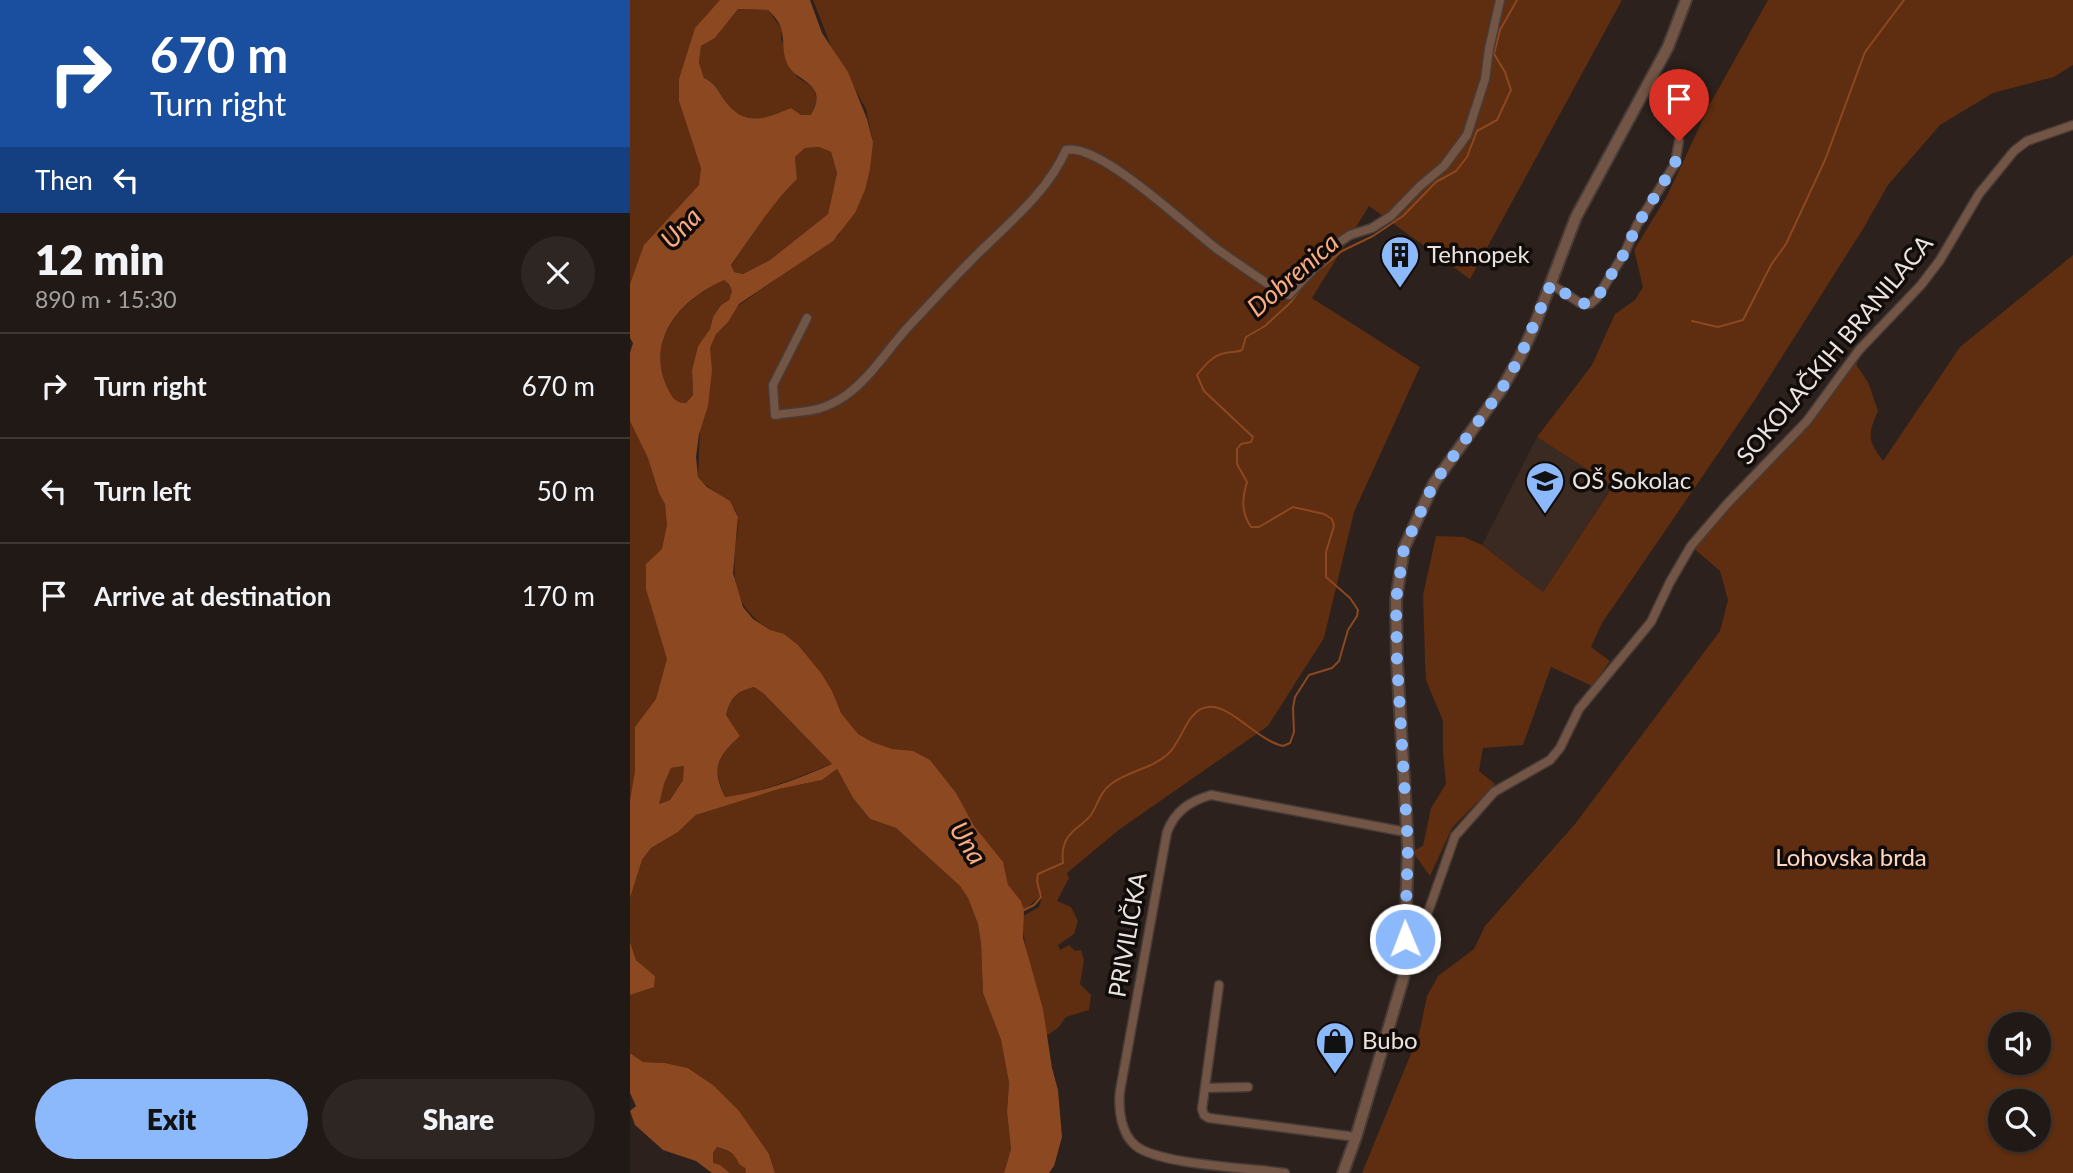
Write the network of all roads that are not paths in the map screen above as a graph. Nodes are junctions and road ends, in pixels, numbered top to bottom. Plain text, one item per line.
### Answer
1 (1500, 0) edge
2 (1686, 0) edge
3 (2073, 125) edge
4 (1679, 141) dead end
5 (1551, 284) junction
6 (807, 318) dead end
7 (1406, 832) junction
8 (1406, 954) junction
9 (1219, 985) dead end
10 (1248, 1087) dead end
11 (1205, 1088) junction
12 (1356, 1137) junction
13 (1203, 1168) edge
14 (1285, 1173) edge
15 (1343, 1173) edge

1 - 6 street
2 - 5 street
3 - 8 street, SOKOLAČKIH BRANILACA
4 - 5 street
5 - 7 street
7 - 8 street
7 - 13 street, PRIVILIČKA
8 - 12 street
9 - 11 street
10 - 11 street
11 - 12 street
12 - 15 street
13 - 14 street, PRIVILIČKA

